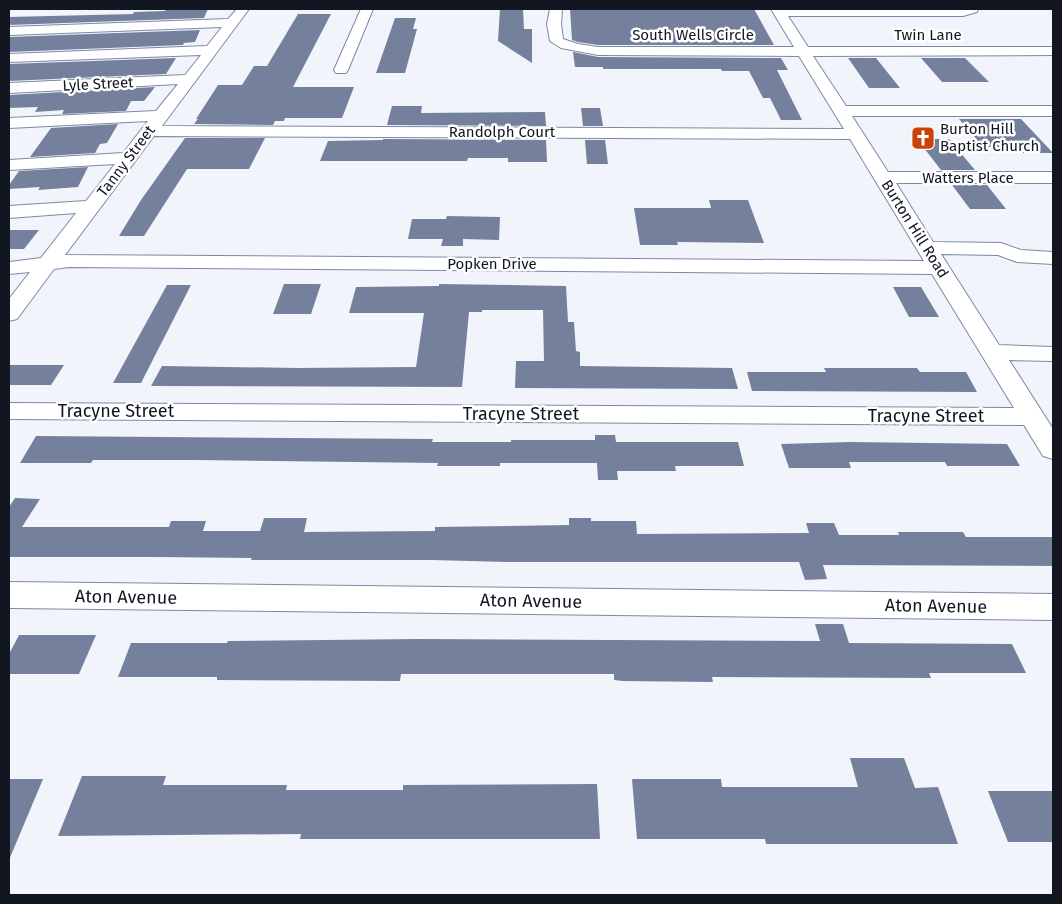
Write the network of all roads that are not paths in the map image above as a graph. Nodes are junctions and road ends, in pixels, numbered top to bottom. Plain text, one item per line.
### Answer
1 (243, 9) edge
2 (367, 9) edge
3 (556, 9) edge
4 (972, 9) edge
5 (778, 10) edge
6 (232, 23) junction
7 (9, 31) edge
8 (211, 50) junction
9 (803, 50) junction
10 (1053, 52) edge
11 (9, 58) edge
12 (341, 70) dead end
13 (187, 79) junction
14 (9, 88) edge
15 (841, 111) junction
16 (1053, 111) edge
17 (160, 116) junction
18 (9, 123) edge
19 (149, 131) junction
20 (856, 134) junction
21 (129, 158) junction
22 (9, 166) edge
23 (1053, 177) edge
24 (883, 178) junction
25 (92, 206) junction
26 (9, 212) edge
27 (933, 258) junction
28 (1053, 258) edge
29 (46, 265) junction
30 (9, 268) edge
31 (9, 314) edge
32 (991, 352) junction
33 (1053, 354) edge
34 (9, 410) edge
35 (1033, 417) junction
36 (1053, 450) edge
37 (9, 596) edge
38 (1053, 607) edge

1 - 6 street, Tanny Street
2 - 12 street
3 - 9 street, South Wells Circle
4 - 5 street
5 - 9 street, Burton Hill Road
6 - 7 street
6 - 8 street, Tanny Street
8 - 11 street
8 - 13 street, Tanny Street
9 - 10 street, Twin Lane
9 - 15 street, Burton Hill Road
13 - 14 street, Lyle Street
13 - 17 street, Tanny Street
15 - 16 street
15 - 20 street, Burton Hill Road
17 - 18 street
17 - 19 street, Tanny Street
19 - 20 street, Randolph Court
19 - 21 street, Tanny Street
20 - 24 street, Burton Hill Road
21 - 22 street
21 - 25 street, Tanny Street
23 - 24 street, Watters Place
24 - 27 street, Burton Hill Road
25 - 26 street
25 - 29 street, Tanny Street
27 - 28 street, Popken Drive
27 - 29 street, Popken Drive
27 - 32 street, Burton Hill Road
29 - 30 street, Popken Drive
29 - 31 street, Tanny Street
32 - 33 street
32 - 35 street, Burton Hill Road
34 - 35 street, Tracyne Street
35 - 36 street, Burton Hill Road
37 - 38 street, Aton Avenue

